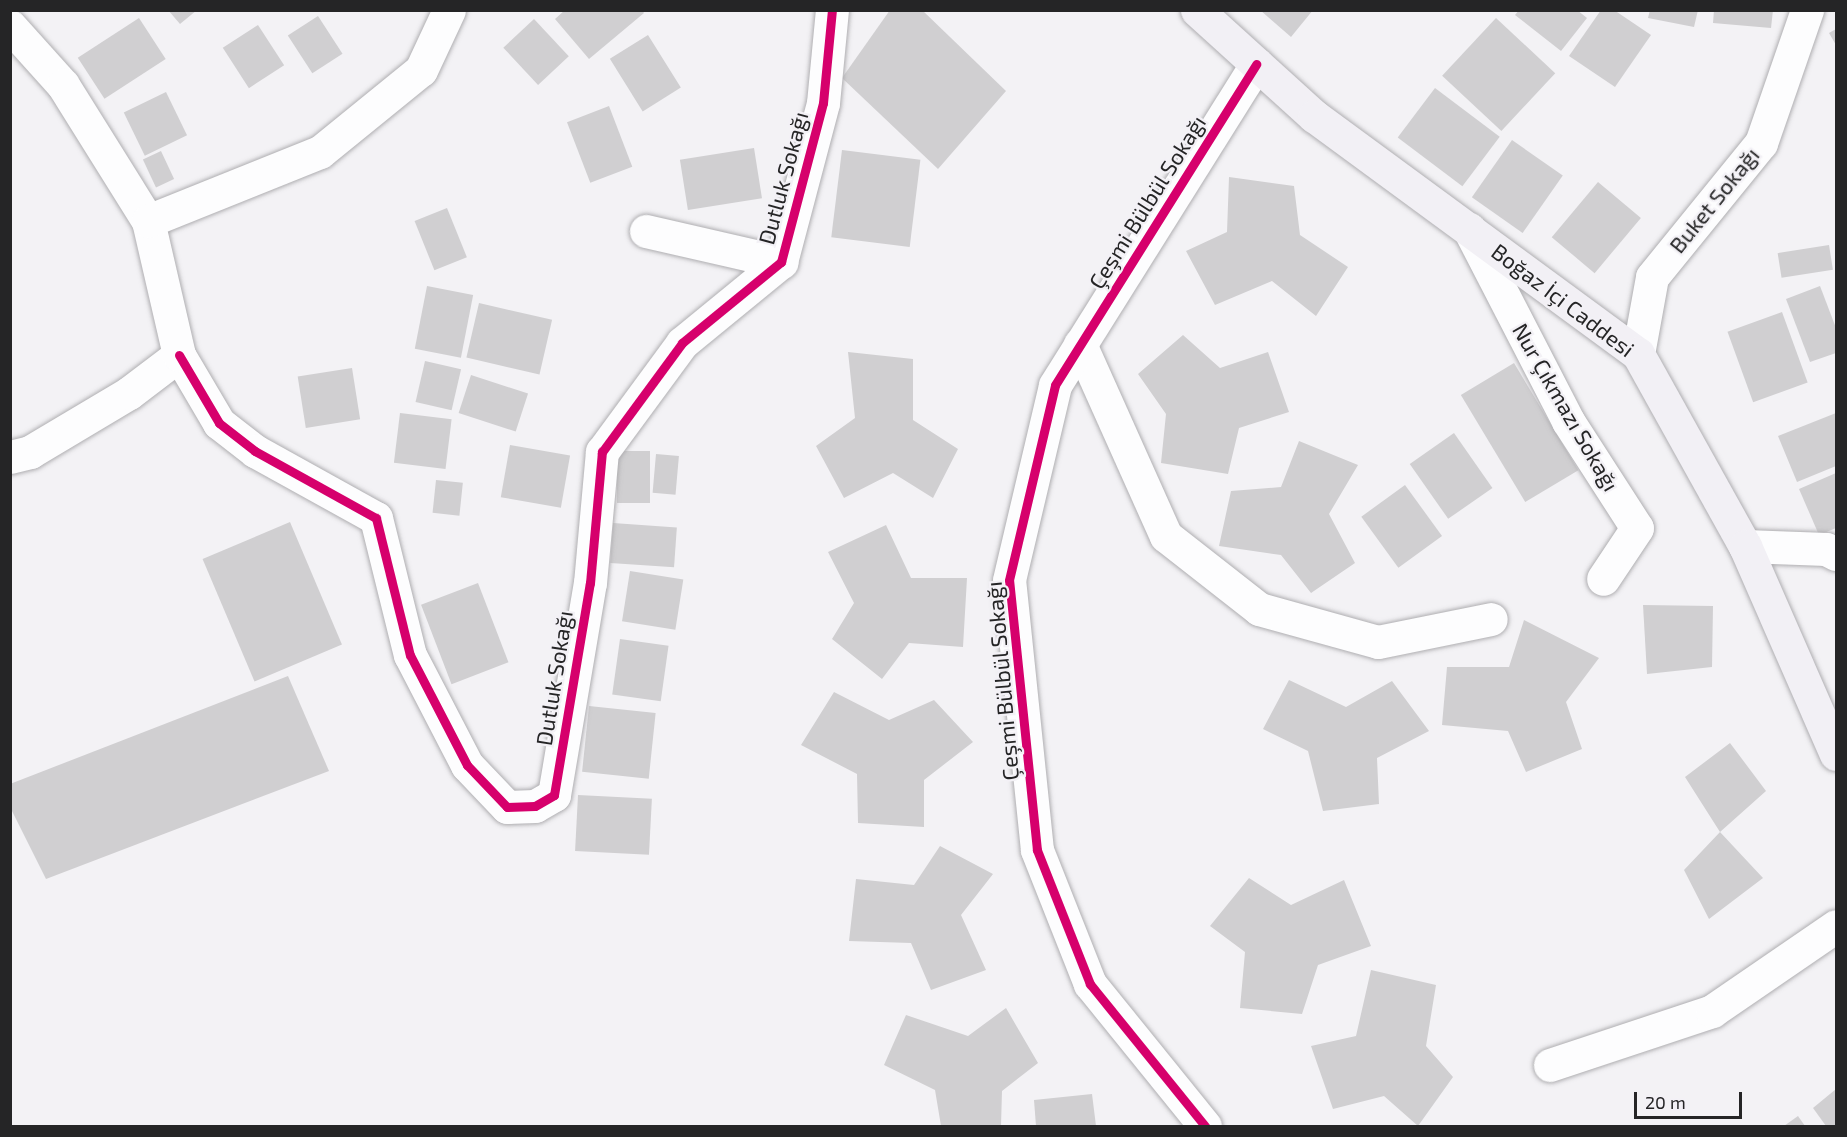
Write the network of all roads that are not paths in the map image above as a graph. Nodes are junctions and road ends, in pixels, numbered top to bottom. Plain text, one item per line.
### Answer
1 (449, 10) edge
2 (832, 10) edge
3 (1197, 10) edge
4 (1807, 10) edge
5 (10, 26) edge
6 (1256, 64) junction
7 (148, 221) junction
8 (1469, 229) junction
9 (646, 231) dead end
10 (780, 262) junction
11 (1080, 344) junction
12 (1638, 354) junction
13 (179, 355) junction
14 (10, 457) edge
15 (1745, 546) junction
16 (1836, 554) edge
17 (1603, 579) dead end
18 (1491, 619) dead end
19 (1836, 754) edge
20 (1836, 926) edge
21 (1550, 1065) dead end
22 (1205, 1126) edge

1 - 7 street
2 - 10 street, Dutluk Sokağı
3 - 6 main road, Boğaz İçi Caddesi
4 - 12 street, Buket Sokağı
5 - 7 street
6 - 8 main road, Boğaz İçi Caddesi
6 - 11 street, Çeşmi Bülbül Sokağı
7 - 13 street
8 - 12 main road, Boğaz İçi Caddesi
8 - 17 street, Nur Çıkmazı Sokağı
9 - 10 street
10 - 13 street, Dutluk Sokağı
11 - 18 street
11 - 22 street, Çeşmi Bülbül Sokağı
12 - 15 main road, Boğaz İçi Caddesi
13 - 14 street
15 - 16 street
15 - 19 main road, Boğaz İçi Caddesi
20 - 21 street

